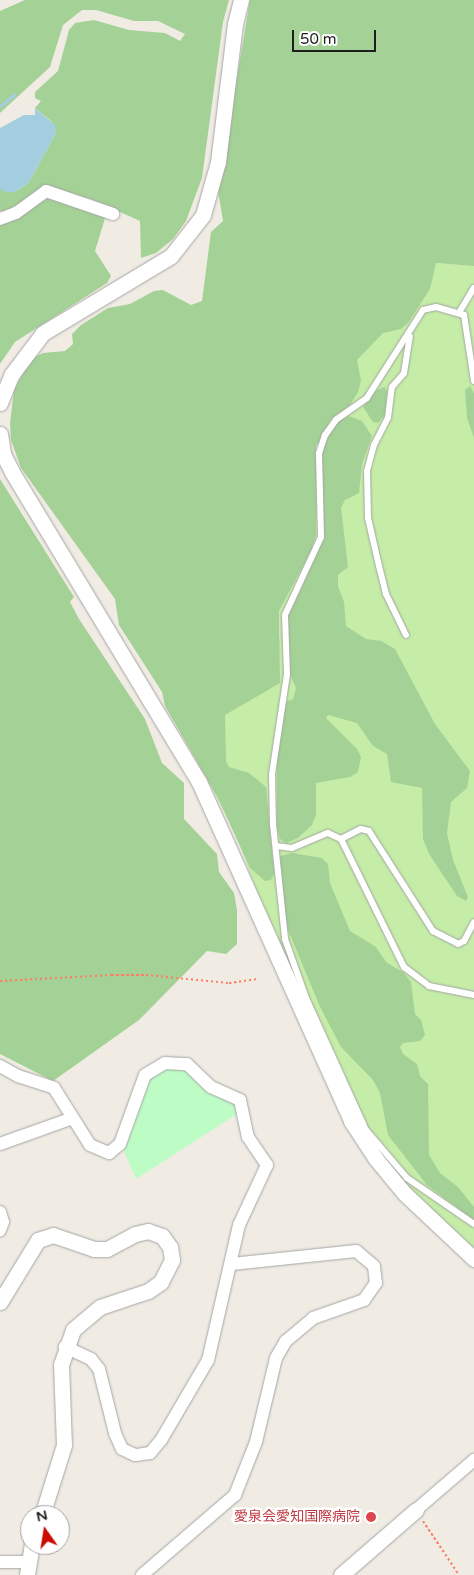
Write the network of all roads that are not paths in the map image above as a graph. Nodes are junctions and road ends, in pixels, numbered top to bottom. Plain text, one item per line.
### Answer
1 (241, 0) edge
2 (113, 214) dead end
3 (0, 219) edge
4 (474, 288) edge
5 (460, 311) junction
6 (413, 328) junction
7 (474, 381) edge
8 (0, 404) edge
9 (0, 434) edge
10 (406, 635) dead end
11 (341, 839) junction
12 (276, 846) junction
13 (474, 922) edge
14 (474, 995) edge
15 (0, 1066) edge
16 (73, 1118) junction
17 (0, 1144) edge
18 (0, 1212) edge
19 (474, 1224) edge
20 (0, 1230) edge
21 (474, 1259) edge
22 (232, 1264) junction
23 (2, 1294) edge
24 (65, 1347) junction
25 (474, 1460) edge
26 (45, 1505) edge
27 (416, 1510) joint
28 (30, 1555) edge
29 (0, 1562) edge
30 (27, 1568) edge
31 (142, 1575) edge
32 (341, 1575) edge

1 - 8 street
2 - 3 street
4 - 5 lane
5 - 6 lane
5 - 7 lane
6 - 10 lane
6 - 12 lane
9 - 21 street
11 - 12 lane
11 - 13 lane
11 - 14 lane
12 - 19 lane
15 - 16 street
16 - 17 street
16 - 22 street
18 - 20 street
22 - 24 street
22 - 31 street
23 - 24 street
24 - 26 street
25 - 27 street
27 - 32 street
28 - 30 street
29 - 30 street

